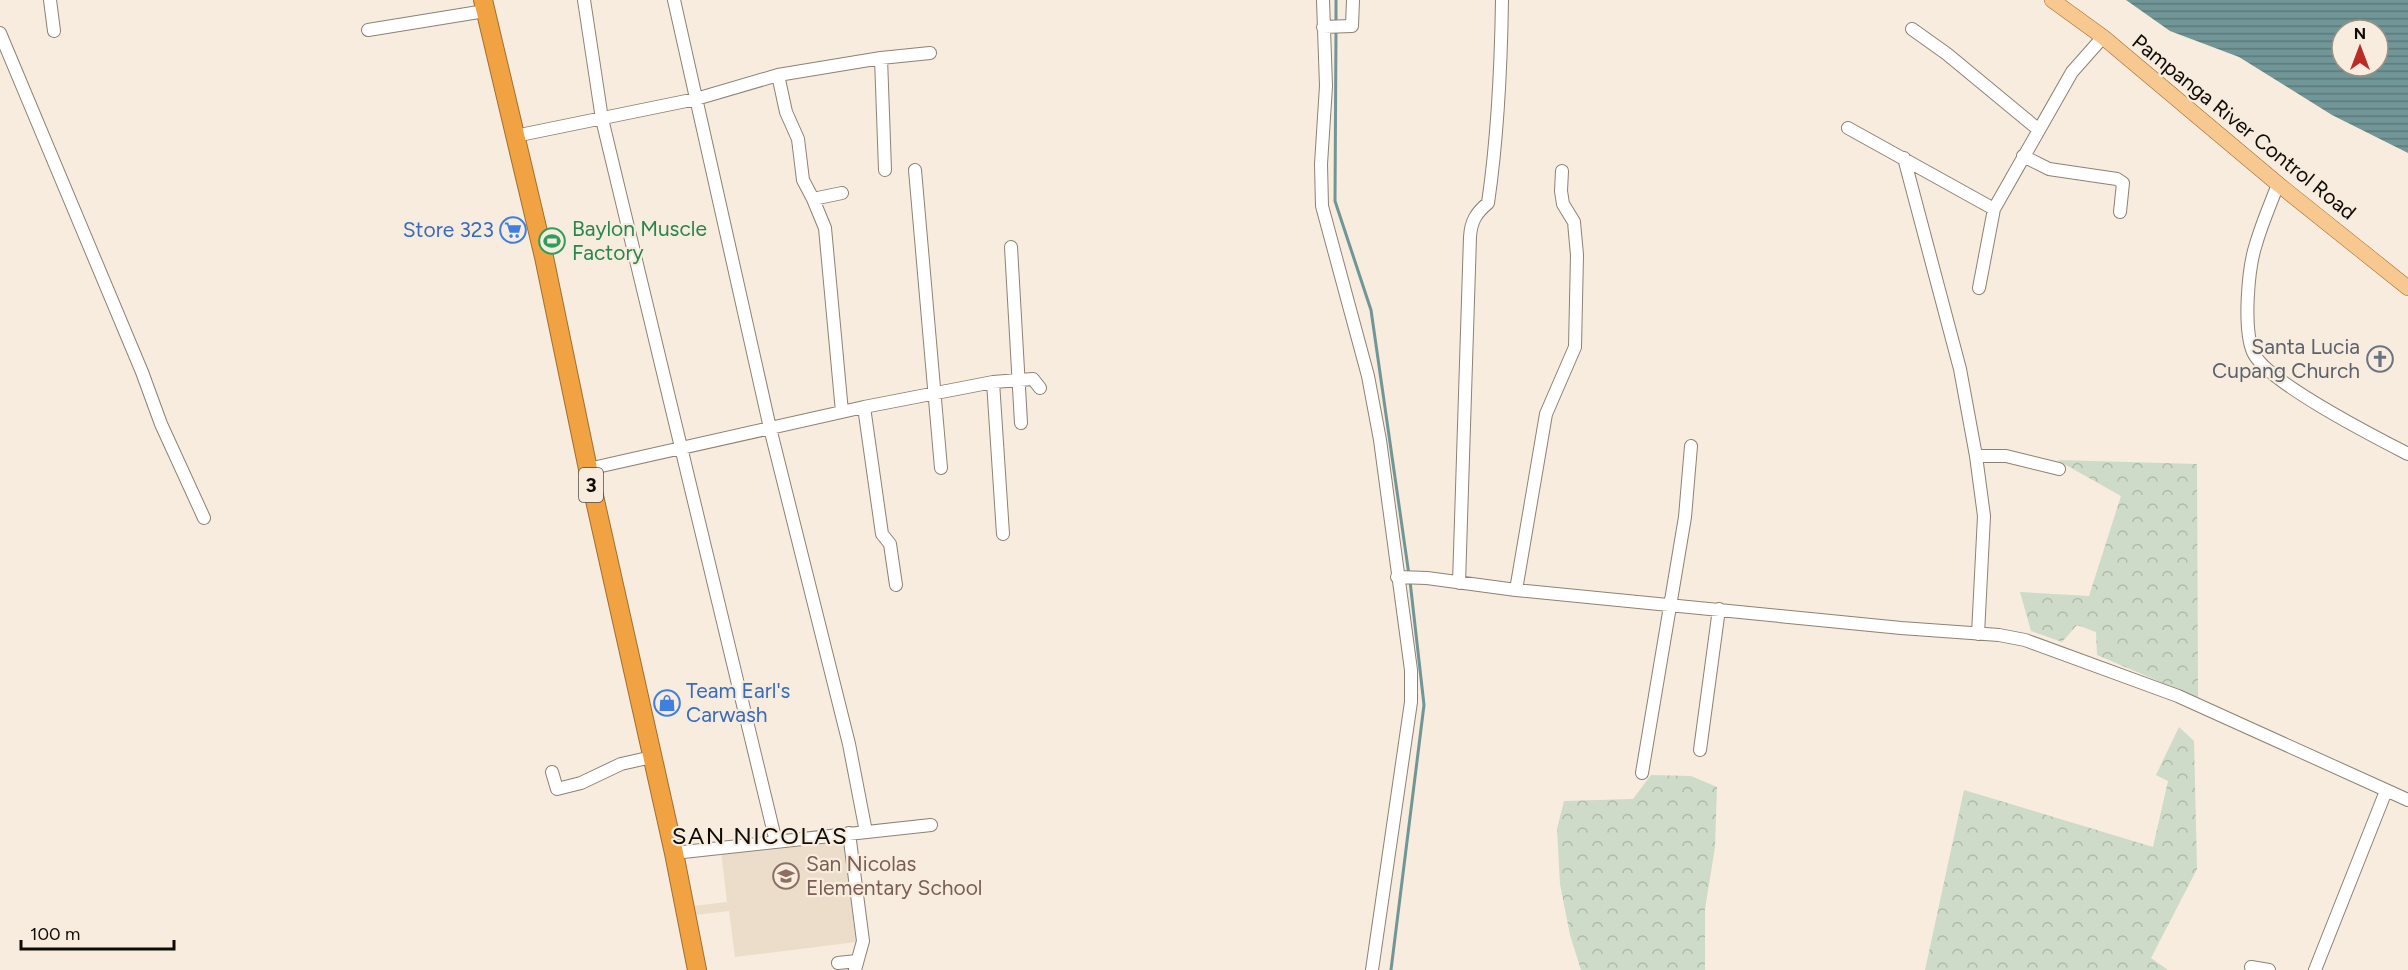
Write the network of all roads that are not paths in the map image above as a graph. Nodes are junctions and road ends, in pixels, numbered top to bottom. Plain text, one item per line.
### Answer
1 (50, 0) edge
2 (584, 0) edge
3 (674, 0) edge
4 (1323, 0) edge
5 (1353, 0) edge
6 (1502, 0) edge
7 (2052, 0) edge
8 (484, 5) edge
9 (1325, 27) junction
10 (1912, 29) dead end
11 (368, 30) dead end
12 (54, 31) dead end
13 (0, 33) edge
14 (2103, 37) junction
15 (930, 53) dead end
16 (881, 58) junction
17 (778, 75) junction
18 (696, 99) junction
19 (602, 119) junction
20 (1848, 128) dead end
21 (2039, 130) junction
22 (515, 135) junction
23 (2023, 156) junction
24 (1904, 158) junction
25 (885, 170) dead end
26 (915, 170) dead end
27 (1562, 171) dead end
28 (2278, 184) junction
29 (842, 193) dead end
30 (813, 199) junction
31 (1994, 209) junction
32 (2120, 212) dead end
33 (1011, 247) dead end
34 (1979, 288) dead end
35 (2408, 288) edge
36 (1020, 379) junction
37 (993, 382) junction
38 (1040, 388) dead end
39 (933, 393) junction
40 (864, 407) junction
41 (842, 412) junction
42 (1021, 423) dead end
43 (770, 428) junction
44 (1691, 446) dead end
45 (683, 447) junction
46 (2408, 454) edge
47 (1976, 456) junction
48 (941, 468) dead end
49 (588, 469) junction
50 (2059, 469) dead end
51 (204, 518) dead end
52 (1003, 534) dead end
53 (1399, 577) junction
54 (1459, 584) junction
55 (896, 585) dead end
56 (1516, 590) junction
57 (1671, 605) junction
58 (1719, 609) junction
59 (1978, 634) junction
60 (1700, 750) dead end
61 (652, 757) junction
62 (552, 772) dead end
63 (1642, 773) dead end
64 (2386, 791) junction
65 (2408, 800) edge
66 (931, 825) dead end
67 (866, 832) junction
68 (849, 833) junction
69 (776, 842) junction
70 (674, 853) junction
71 (838, 963) dead end
72 (856, 966) edge
73 (2251, 967) dead end
74 (697, 970) edge
75 (1372, 970) edge
76 (2269, 970) edge
77 (2315, 970) edge

1 - 12 street
2 - 19 street
3 - 18 street
4 - 9 street
5 - 9 street
6 - 54 street
7 - 14 main road, Pampanga River Control Road
8 - 11 street
8 - 22 highway, 3
9 - 53 street
10 - 21 street
13 - 51 street
14 - 21 street
14 - 28 main road, Pampanga River Control Road
15 - 16 street
16 - 17 street
16 - 25 street
17 - 18 street
17 - 30 street
18 - 19 street
18 - 43 street
19 - 22 street
19 - 45 street
20 - 24 street
21 - 23 street
22 - 49 highway, 3
23 - 31 street
23 - 32 street
24 - 31 street
24 - 47 street
26 - 39 street
27 - 56 street
28 - 35 main road, Pampanga River Control Road
28 - 46 street
29 - 30 street
30 - 41 street
31 - 34 street
33 - 36 street
36 - 37 street
36 - 38 street
36 - 42 street
37 - 39 street
37 - 52 street
39 - 40 street
39 - 48 street
40 - 41 street
40 - 55 street
41 - 43 street
43 - 45 street
43 - 67 street
44 - 57 street
45 - 49 street
45 - 69 street
47 - 50 street
47 - 59 street
49 - 61 highway, 3
53 - 54 street
53 - 75 street
54 - 56 street
56 - 57 street
57 - 58 street
57 - 63 street
58 - 59 street
58 - 60 street
59 - 64 street
61 - 62 street
61 - 70 highway, 3
64 - 65 street
64 - 77 street
66 - 67 street
67 - 68 street
68 - 69 street
68 - 72 street
69 - 70 street
70 - 74 highway, 3
71 - 72 street
73 - 76 street

